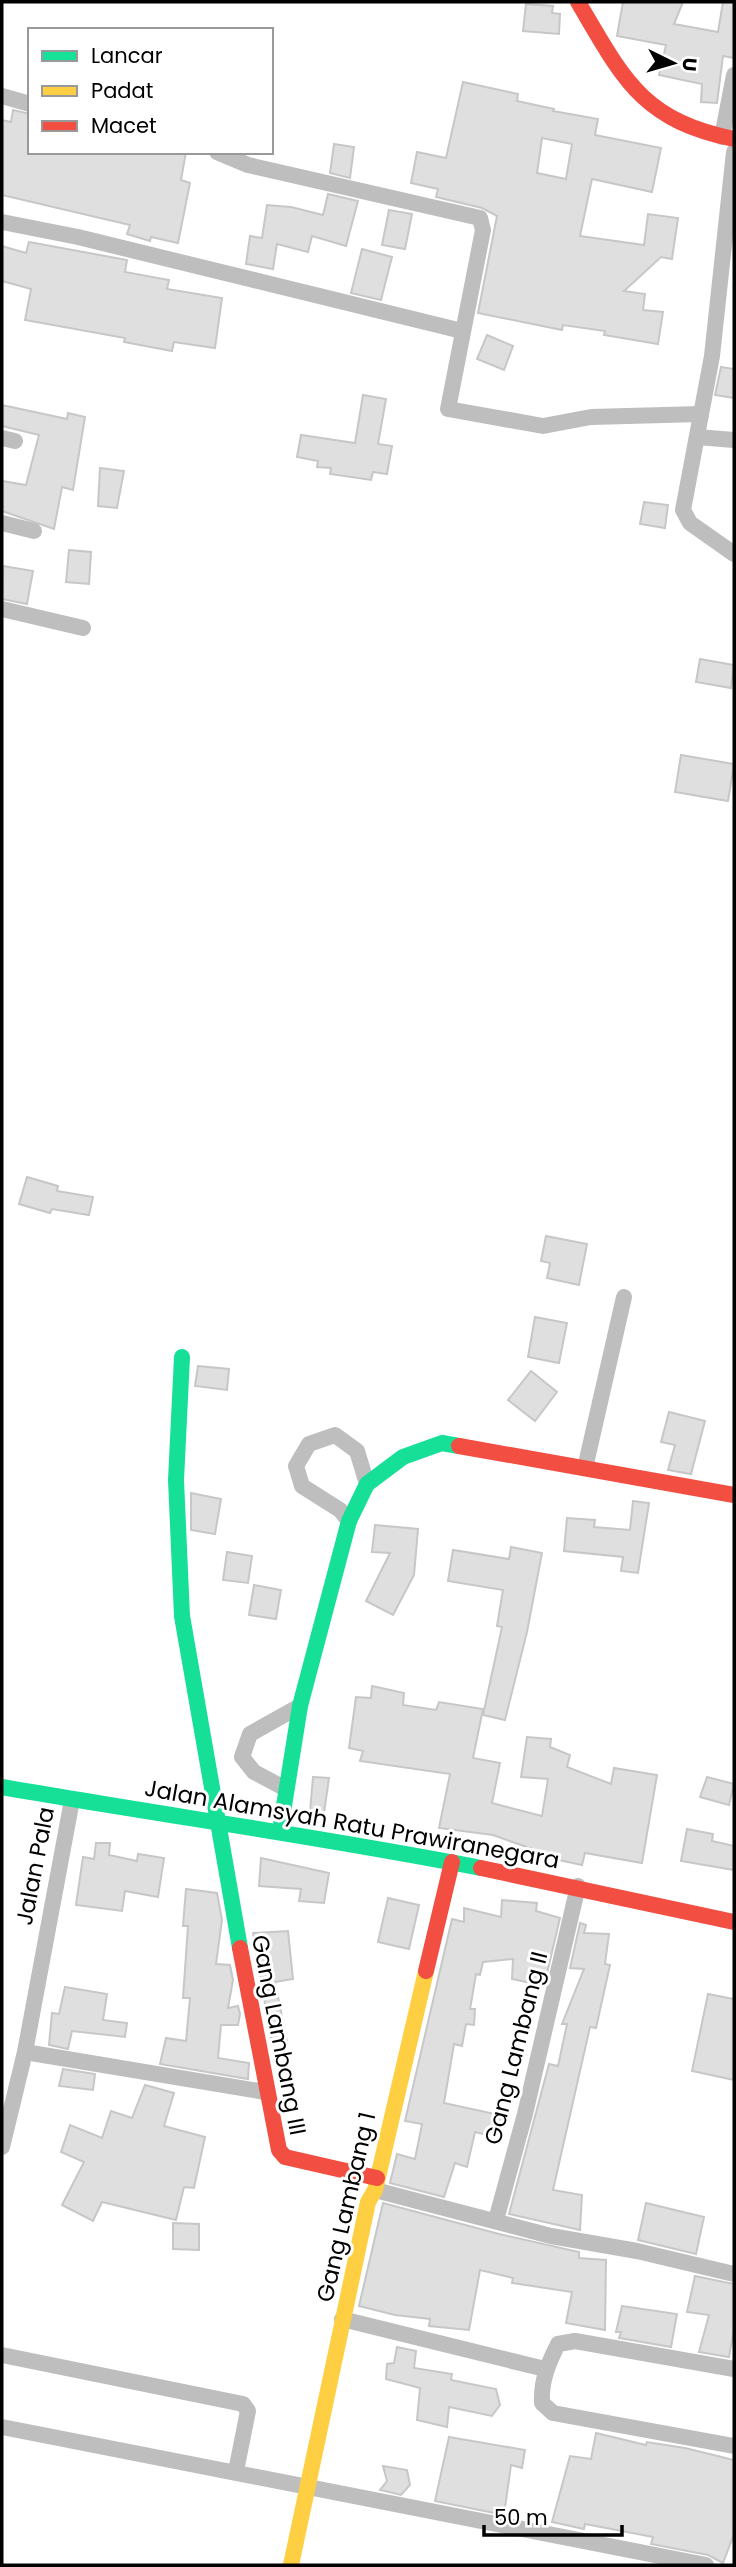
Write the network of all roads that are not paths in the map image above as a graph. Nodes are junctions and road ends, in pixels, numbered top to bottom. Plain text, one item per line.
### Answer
1 (578, 2) edge
2 (734, 75) edge
3 (2, 96) edge
4 (28, 103) edge
5 (728, 138) edge
6 (734, 152) edge
7 (222, 154) edge
8 (2, 222) edge
9 (462, 331) junction
10 (701, 414) junction
11 (697, 437) junction
12 (734, 440) edge
13 (2, 523) edge
14 (34, 531) dead end
15 (734, 554) edge
16 (2, 609) edge
17 (83, 628) dead end
18 (624, 1297) dead end
19 (182, 1357) dead end
20 (584, 1468) junction
21 (367, 1483) junction
22 (734, 1495) edge
23 (349, 1521) junction
24 (300, 1706) junction
25 (2, 1787) edge
26 (286, 1789) junction
27 (72, 1800) junction
28 (217, 1825) junction
29 (280, 1831) junction
30 (452, 1862) junction
31 (578, 1886) junction
32 (734, 1922) edge
33 (25, 2053) junction
34 (265, 2092) junction
35 (2, 2147) edge
36 (376, 2184) junction
37 (496, 2220) junction
38 (734, 2274) edge
39 (342, 2319) junction
40 (2, 2355) edge
41 (545, 2369) junction
42 (734, 2369) edge
43 (2, 2427) edge
44 (734, 2446) edge
45 (236, 2471) junction
46 (307, 2485) junction
47 (291, 2565) edge
48 (706, 2565) edge

1 - 5 street
2 - 5 street
3 - 4 street
6 - 10 street
7 - 9 street
8 - 9 street
9 - 10 street
10 - 11 street
11 - 12 street
11 - 15 street
13 - 14 street
16 - 17 street
18 - 20 street
19 - 28 street, Gang Lambang III
20 - 21 street
20 - 22 street
21 - 23 street
21 - 23 street
23 - 24 street
24 - 26 street
24 - 26 street
25 - 27 street, Jalan Alamsyah Ratu Prawiranegara
26 - 29 street
27 - 28 street, Jalan Alamsyah Ratu Prawiranegara
27 - 33 street, Jalan Pala
28 - 29 street, Jalan Alamsyah Ratu Prawiranegara
28 - 34 street, Gang Lambang III
29 - 30 street, Jalan Alamsyah Ratu Prawiranegara
30 - 31 street, Jalan Alamsyah Ratu Prawiranegara
30 - 36 street, Gang Lambang 1
31 - 32 street, Jalan Alamsyah Ratu Prawiranegara
31 - 37 street, Gang Lambang II
33 - 34 street
33 - 35 street, Jalan Pala
34 - 36 street, Gang Lambang III
36 - 37 street
36 - 39 street, Gang Lambang 1
37 - 38 street
39 - 41 street
39 - 46 street, Gang Lambang 1
40 - 45 street
41 - 42 street
41 - 44 street
43 - 45 street
45 - 46 street
46 - 47 street, Gang Lambang 1
46 - 48 street

